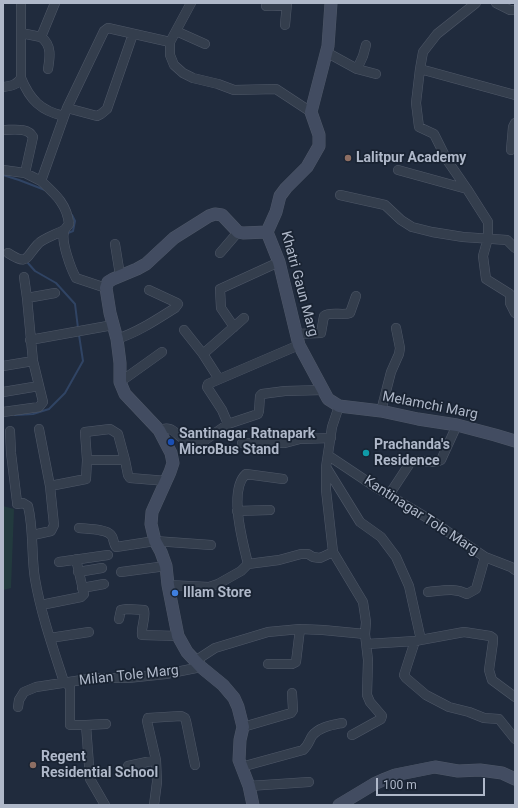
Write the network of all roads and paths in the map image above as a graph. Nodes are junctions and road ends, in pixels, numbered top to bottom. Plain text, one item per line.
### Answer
1 (21, 3) edge
2 (55, 3) edge
3 (191, 3) edge
4 (328, 3) edge
5 (476, 3) edge
6 (496, 3) edge
7 (287, 4) edge
8 (266, 6) dead end
9 (515, 10) edge
10 (285, 25) dead end
11 (176, 31) junction
12 (21, 33) junction
13 (133, 34) junction
14 (41, 37) junction
15 (170, 42) junction
16 (205, 44) dead end
17 (366, 45) dead end
18 (326, 52) junction
19 (48, 69) dead end
20 (356, 69) junction
21 (420, 69) junction
22 (376, 74) dead end
23 (21, 78) junction
24 (3, 87) edge
25 (515, 95) edge
26 (65, 112) junction
27 (313, 117) junction
28 (515, 124) edge
29 (3, 130) edge
30 (511, 150) dead end
31 (3, 170) edge
32 (398, 170) dead end
33 (25, 173) junction
34 (41, 181) junction
35 (467, 189) junction
36 (340, 195) dead end
37 (64, 230) junction
38 (238, 232) junction
39 (267, 232) junction
40 (488, 238) junction
41 (114, 244) dead end
42 (515, 248) edge
43 (8, 253) dead end
44 (220, 253) dead end
45 (279, 262) junction
46 (120, 275) junction
47 (24, 277) dead end
48 (106, 288) junction
49 (149, 290) dead end
50 (55, 293) dead end
51 (356, 296) dead end
52 (27, 298) junction
53 (515, 313) edge
54 (244, 318) dead end
55 (113, 325) junction
56 (234, 327) junction
57 (396, 328) dead end
58 (184, 330) dead end
59 (117, 339) junction
60 (298, 339) junction
61 (30, 340) junction
62 (162, 352) dead end
63 (203, 354) junction
64 (33, 361) junction
65 (3, 366) edge
66 (219, 379) junction
67 (120, 382) junction
68 (39, 386) junction
69 (323, 390) junction
70 (3, 392) edge
71 (339, 406) junction
72 (381, 411) junction
73 (3, 412) edge
74 (228, 424) junction
75 (456, 425) junction
76 (39, 429) dead end
77 (158, 430) junction
78 (10, 431) dead end
79 (331, 438) junction
80 (515, 442) edge
81 (242, 443) dead end
82 (7, 456) edge
83 (329, 456) junction
84 (86, 460) junction
85 (125, 460) junction
86 (326, 467) junction
87 (283, 479) dead end
88 (167, 482) junction
89 (50, 486) junction
90 (389, 495) junction
91 (270, 510) dead end
92 (237, 511) junction
93 (80, 528) dead end
94 (33, 535) junction
95 (155, 540) junction
96 (212, 545) dead end
97 (334, 552) junction
98 (108, 555) dead end
99 (485, 557) junction
100 (76, 559) junction
101 (60, 562) dead end
102 (248, 564) junction
103 (166, 566) junction
104 (102, 568) dead end
105 (515, 570) edge
106 (78, 572) junction
107 (121, 572) dead end
108 (104, 584) dead end
109 (168, 586) junction
110 (82, 588) junction
111 (428, 592) dead end
112 (41, 605) junction
113 (119, 620) dead end
114 (300, 629) junction
115 (88, 632) dead end
116 (365, 634) junction
117 (178, 636) junction
118 (50, 638) junction
119 (418, 641) junction
120 (367, 644) junction
121 (198, 664) junction
122 (268, 664) dead end
123 (64, 682) junction
124 (292, 694) dead end
125 (515, 697) edge
126 (18, 707) dead end
127 (342, 723) dead end
128 (106, 724) dead end
129 (86, 725) junction
130 (243, 727) junction
131 (352, 735) dead end
132 (515, 739) edge
133 (156, 760) junction
134 (195, 765) dead end
135 (128, 766) dead end
136 (241, 766) junction
137 (515, 779) edge
138 (309, 782) dead end
139 (249, 786) junction
140 (106, 805) edge
141 (154, 805) edge
142 (253, 805) edge
143 (339, 805) edge

1 - 12 street
2 - 14 street
3 - 11 street
4 - 18 main road
5 - 21 street
6 - 9 street
7 - 8 street
7 - 10 street
11 - 15 street
11 - 16 street
12 - 14 street
12 - 23 street
13 - 15 street
13 - 26 street
13 - 26 street
14 - 19 street
15 - 27 street
17 - 20 street
18 - 20 street
18 - 27 main road
20 - 22 street
21 - 25 street
21 - 35 street
23 - 24 street
23 - 26 street
26 - 34 street
27 - 39 main road, Khatri Gaun Marg
28 - 30 street
29 - 33 street
31 - 33 street
32 - 35 street
33 - 34 street
34 - 37 street
35 - 40 street
36 - 40 street
37 - 43 street
37 - 48 street
38 - 39 main road
38 - 44 street
38 - 46 main road
39 - 45 main road, Khatri Gaun Marg
40 - 42 street
40 - 53 street
41 - 46 street
45 - 56 street
45 - 60 main road, Khatri Gaun Marg
46 - 48 main road
47 - 52 street
48 - 55 main road
49 - 59 street
50 - 52 street
51 - 60 street
52 - 61 street
54 - 56 street
55 - 59 main road
55 - 61 street
56 - 63 street
57 - 72 street
58 - 63 street
59 - 67 main road
60 - 66 street
60 - 69 main road, Khatri Gaun Marg
61 - 64 street
62 - 67 street
63 - 66 street
64 - 65 street
64 - 68 street
66 - 74 street
67 - 77 main road
68 - 70 street
68 - 73 street
69 - 71 main road, Khatri Gaun Marg
69 - 74 street
71 - 72 main road, Melamchi Marg
71 - 79 street
72 - 75 main road, Melamchi Marg
74 - 77 street
75 - 80 main road, Melamchi Marg
75 - 90 street
76 - 89 street
77 - 88 main road
78 - 82 street
79 - 81 street
79 - 83 street
82 - 94 street, Milan Tole Marg
83 - 86 street
83 - 90 street, Kantinagar Tole Marg
84 - 85 street
84 - 85 street
84 - 89 street
85 - 88 street
86 - 97 street
86 - 119 street
87 - 92 street
88 - 95 main road
89 - 94 street
90 - 99 street, Kantinagar Tole Marg
91 - 92 street
92 - 102 street
93 - 95 street
94 - 112 street, Milan Tole Marg
95 - 96 street
95 - 103 main road
97 - 102 street
97 - 116 street
98 - 100 street
99 - 105 street, Kantinagar Tole Marg
99 - 111 street
100 - 101 street
100 - 106 street
102 - 109 street
103 - 107 street
103 - 109 main road
104 - 106 street
106 - 110 street
108 - 110 street
109 - 117 main road
110 - 112 street
112 - 118 street, Milan Tole Marg
113 - 117 street
114 - 116 street
114 - 121 street
114 - 122 street
115 - 118 street
116 - 120 street
117 - 121 main road
118 - 123 street, Milan Tole Marg
119 - 120 street
119 - 125 street
119 - 132 street
120 - 131 street
121 - 123 street, Milan Tole Marg
121 - 130 main road
123 - 126 street
123 - 129 street
124 - 130 street
127 - 136 street
128 - 129 street
129 - 140 street
130 - 136 main road
133 - 134 street
133 - 135 street
133 - 141 street
136 - 139 main road
137 - 143 main road
138 - 139 street
139 - 142 main road

